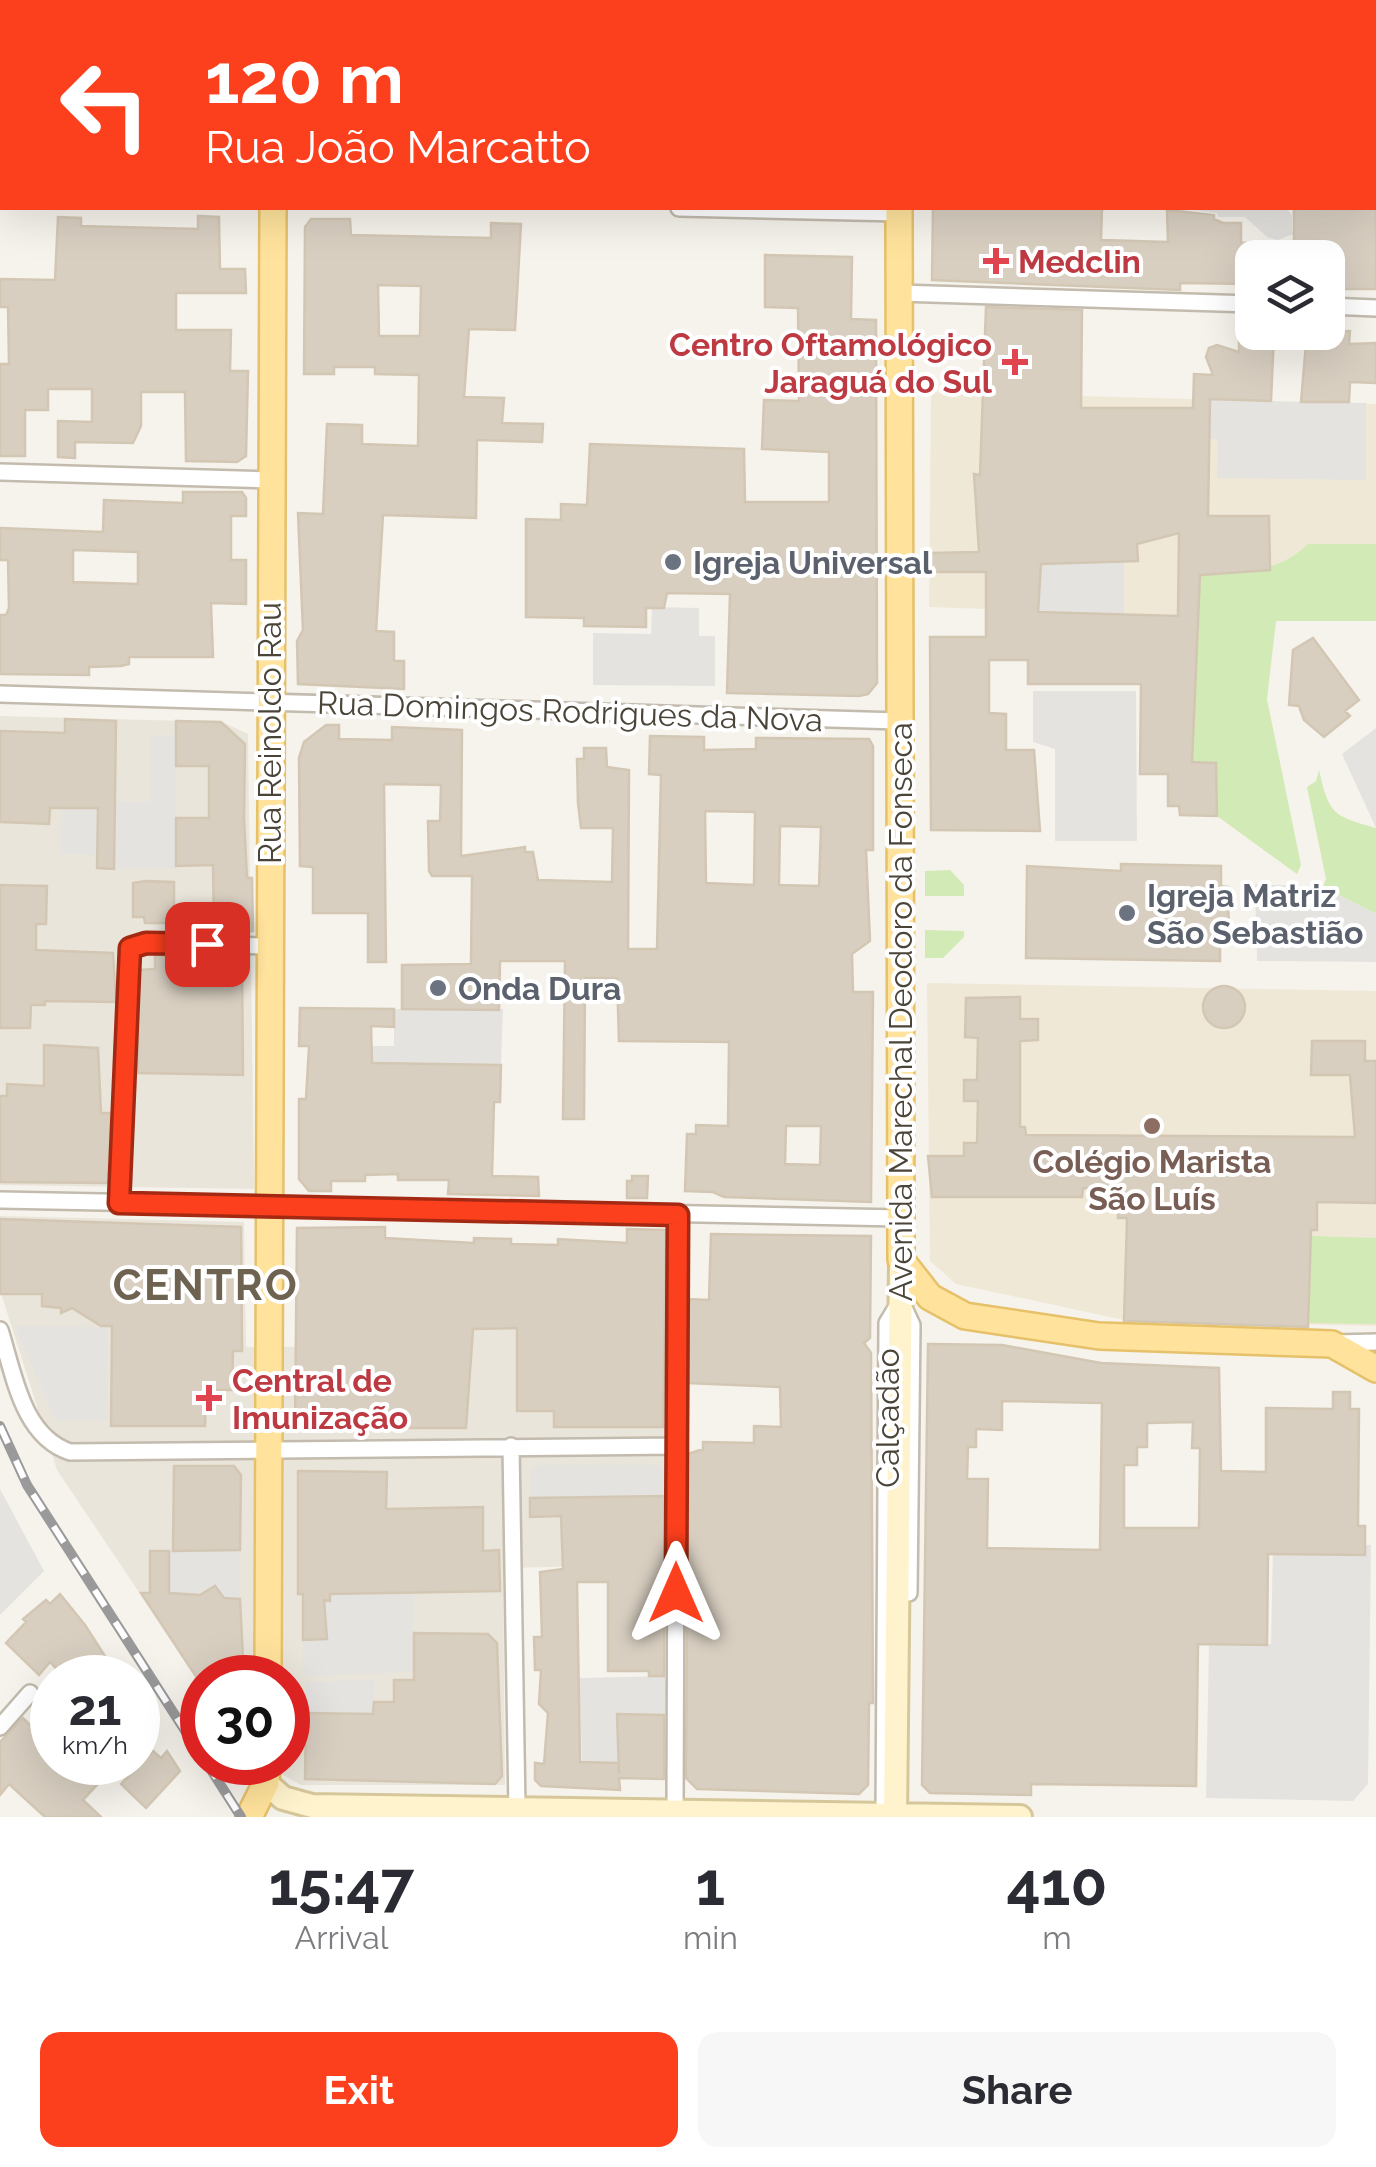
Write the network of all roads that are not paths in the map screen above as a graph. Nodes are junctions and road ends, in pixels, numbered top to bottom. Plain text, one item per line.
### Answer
1 (274, 210) edge
2 (900, 210) edge
3 (899, 293) junction
4 (1235, 303) edge
5 (1345, 307) edge
6 (1376, 308) edge
7 (0, 472) edge
8 (271, 480) junction
9 (0, 694) edge
10 (269, 702) junction
11 (899, 721) junction
12 (268, 946) junction
13 (0, 1200) edge
14 (119, 1203) junction
15 (270, 1206) junction
16 (678, 1215) junction
17 (900, 1218) junction
18 (901, 1260) junction
19 (0, 1330) edge
20 (1376, 1342) edge
21 (1332, 1344) junction
22 (1376, 1369) edge
23 (511, 1446) junction
24 (676, 1446) junction
25 (267, 1448) junction
26 (268, 1655) edge
27 (30, 1694) dead end
28 (0, 1727) edge
29 (261, 1785) edge
30 (275, 1785) edge
31 (517, 1810) junction
32 (675, 1813) junction
33 (895, 1816) edge
34 (248, 1817) edge
35 (1020, 1817) edge

1 - 8 main road, Rua Reinoldo Rau
2 - 3 main road, Avenida Marechal Deodoro da Fonseca
3 - 4 street
3 - 11 main road, Avenida Marechal Deodoro da Fonseca
5 - 6 street
7 - 8 street
8 - 10 main road, Rua Reinoldo Rau
9 - 10 street, Rua Domingos Rodrigues da Nova
10 - 11 street, Rua Domingos Rodrigues da Nova
10 - 12 main road, Rua Reinoldo Rau
11 - 17 main road, Avenida Marechal Deodoro da Fonseca
12 - 14 street
12 - 15 main road, Rua Reinoldo Rau
13 - 14 street
14 - 15 street
15 - 16 street
15 - 25 main road, Rua Reinoldo Rau
16 - 17 street
16 - 24 street
17 - 18 main road, Avenida Marechal Deodoro da Fonseca
18 - 21 main road
18 - 33 street, Avenida Marechal Deodoro da Fonseca
19 - 25 street
20 - 21 street
21 - 22 main road
23 - 24 street
23 - 25 street
23 - 31 street
24 - 32 street
25 - 26 main road, Rua Reinoldo Rau
27 - 28 street
29 - 34 main road
30 - 31 street
31 - 32 street
32 - 33 street
33 - 35 street

